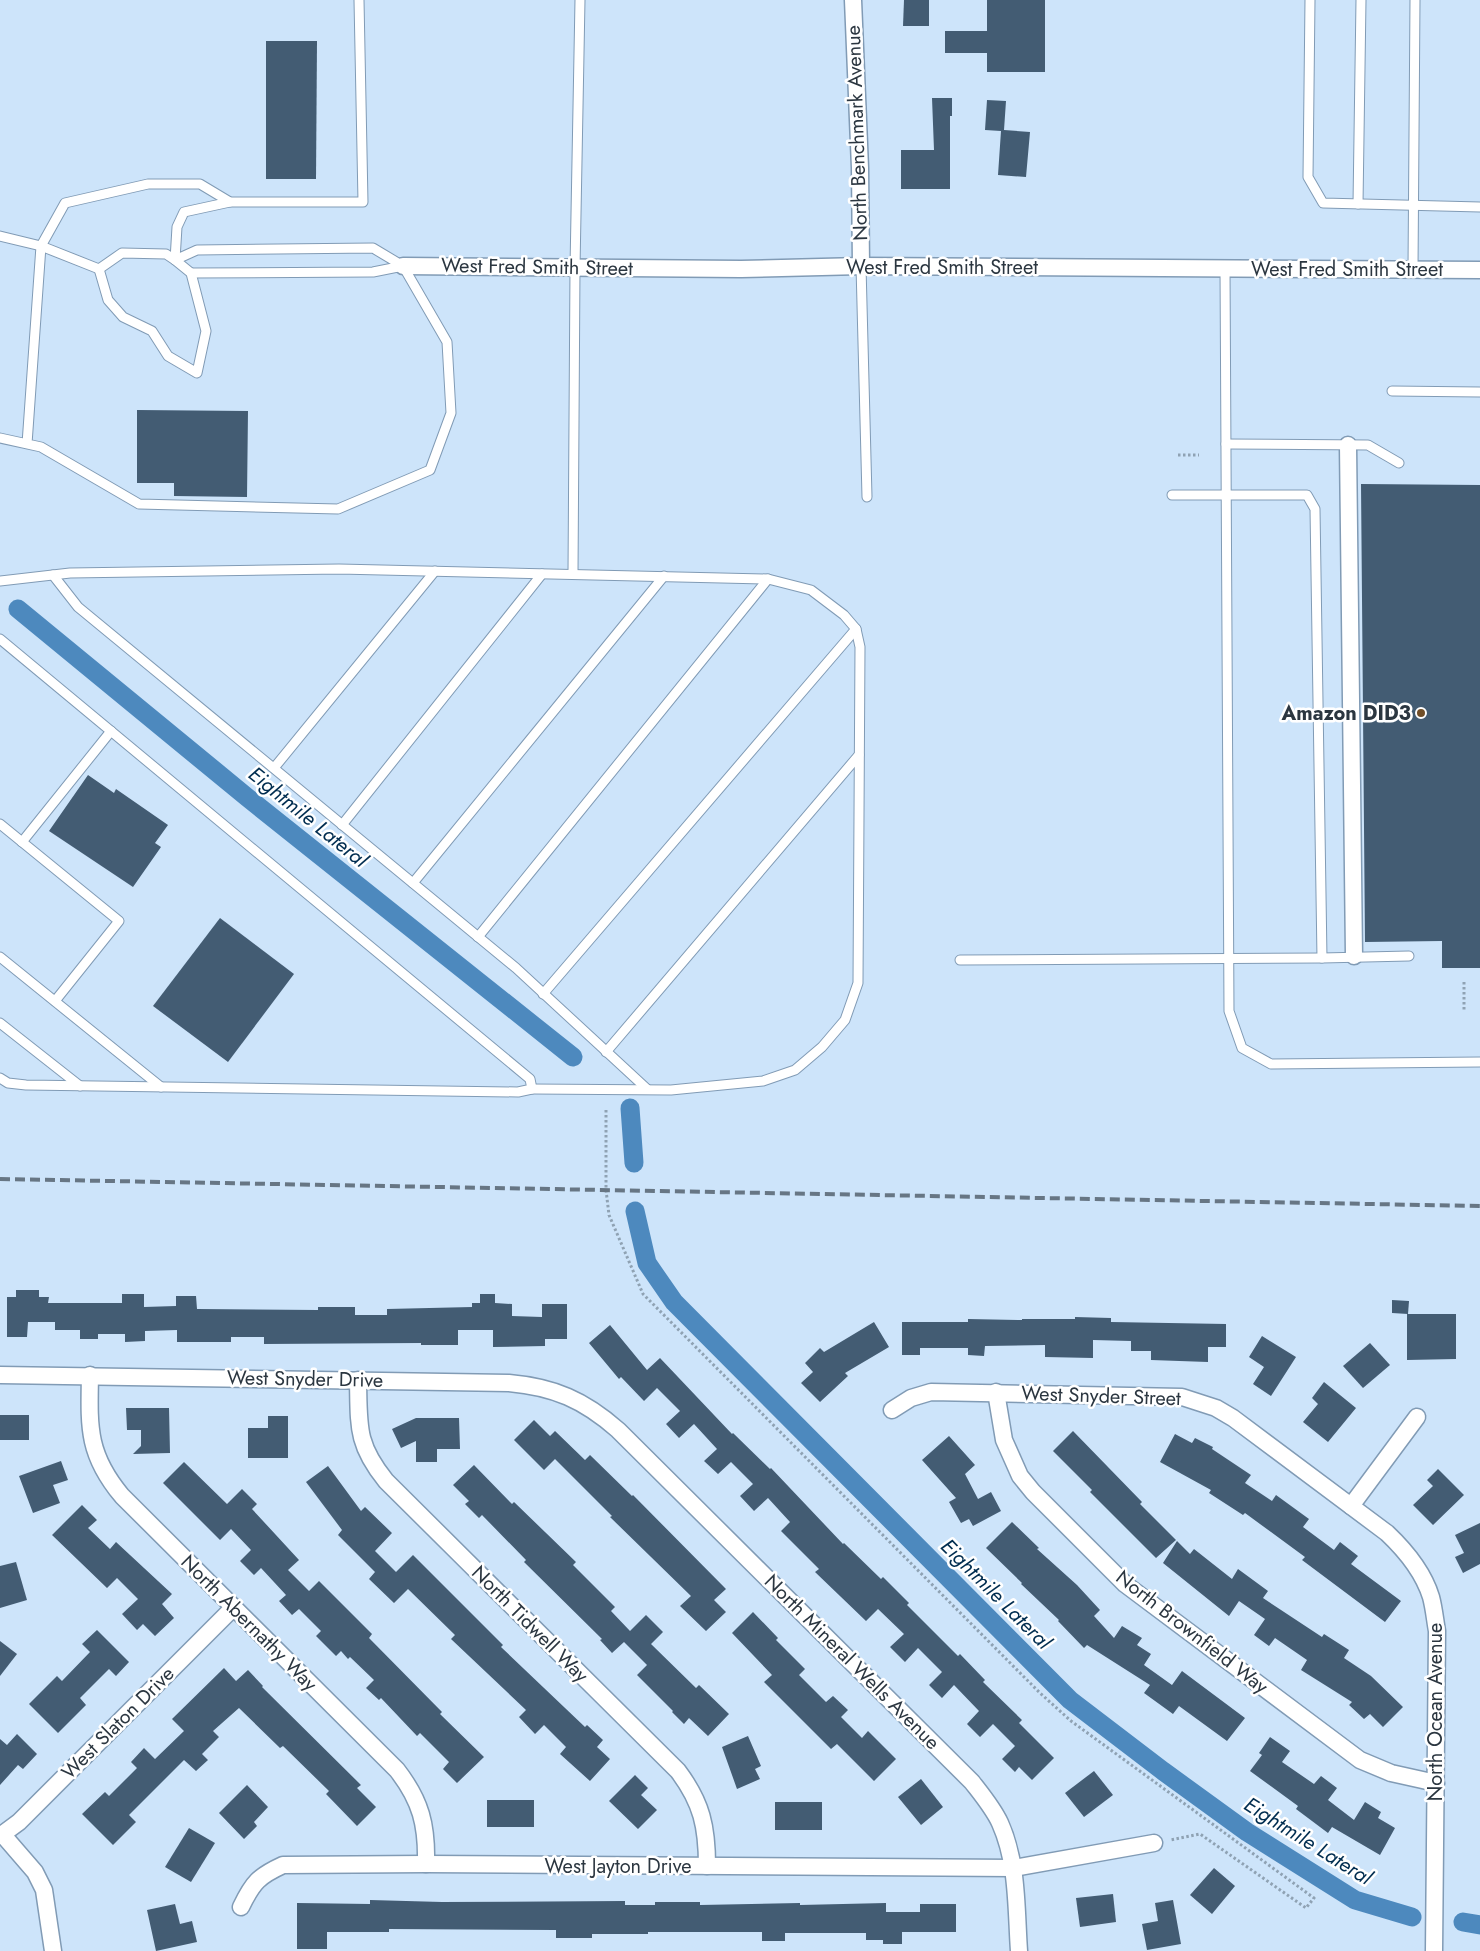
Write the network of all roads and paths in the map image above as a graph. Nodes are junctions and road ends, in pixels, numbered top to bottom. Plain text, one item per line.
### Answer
1 (359, 0) edge
2 (580, 0) edge
3 (853, 0) edge
4 (1310, 0) edge
5 (1361, 0) edge
6 (1415, 0) edge
7 (230, 202) junction
8 (1358, 204) junction
9 (1413, 205) junction
10 (1480, 207) edge
11 (0, 236) edge
12 (41, 246) junction
13 (175, 260) junction
14 (403, 266) junction
15 (861, 266) junction
16 (575, 268) junction
17 (1225, 268) junction
18 (99, 269) junction
19 (1413, 269) junction
20 (1480, 270) edge
21 (190, 273) junction
22 (1392, 391) dead end
23 (1480, 392) edge
24 (0, 438) edge
25 (27, 444) junction
26 (1226, 444) junction
27 (1348, 445) junction
28 (1178, 455) dead end
29 (1199, 456) dead end
30 (1398, 463) dead end
31 (1172, 495) dead end
32 (1227, 495) junction
33 (867, 497) dead end
34 (435, 572) junction
35 (542, 574) junction
36 (573, 574) junction
37 (52, 575) junction
38 (664, 576) junction
39 (768, 579) junction
40 (0, 581) edge
41 (856, 629) junction
42 (0, 639) edge
43 (111, 731) junction
44 (859, 755) junction
45 (274, 768) junction
46 (0, 824) edge
47 (342, 825) junction
48 (22, 842) junction
49 (413, 883) junction
50 (478, 937) junction
51 (1354, 956) junction
52 (1409, 956) dead end
53 (0, 957) edge
54 (1228, 958) junction
55 (1322, 958) junction
56 (960, 960) dead end
57 (1464, 982) dead end
58 (543, 994) junction
59 (55, 1001) junction
60 (1464, 1012) dead end
61 (0, 1023) edge
62 (606, 1052) junction
63 (1480, 1062) edge
64 (0, 1078) edge
65 (80, 1086) junction
66 (161, 1087) junction
67 (532, 1089) junction
68 (647, 1089) junction
69 (606, 1110) dead end
70 (0, 1375) edge
71 (90, 1375) junction
72 (358, 1380) junction
73 (996, 1392) junction
74 (892, 1410) dead end
75 (603, 1416) joint
76 (1418, 1417) dead end
77 (1351, 1506) junction
78 (234, 1607) junction
79 (1436, 1782) junction
80 (2, 1836) edge
81 (1154, 1842) joint
82 (426, 1864) junction
83 (707, 1866) junction
84 (1014, 1868) junction
85 (241, 1907) dead end
86 (53, 1951) edge
87 (1019, 1951) edge
88 (1434, 1951) edge

1 - 7 lane
2 - 16 lane
3 - 15 street, North Benchmark Avenue
4 - 8 lane
5 - 8 lane
6 - 9 lane
7 - 12 lane
7 - 13 lane
8 - 9 lane
9 - 10 lane
9 - 19 lane
11 - 12 lane
12 - 18 lane
12 - 25 lane
13 - 14 lane
13 - 18 lane
13 - 21 lane
14 - 16 street, West Fred Smith Street
14 - 21 lane
14 - 25 lane
15 - 16 street, West Fred Smith Street
15 - 17 street, West Fred Smith Street
15 - 33 lane
16 - 36 lane
17 - 19 street, West Fred Smith Street
17 - 26 lane
18 - 21 lane
19 - 20 street, West Fred Smith Street
22 - 23 lane
24 - 25 lane
26 - 27 lane
26 - 32 lane
27 - 30 lane
27 - 51 street
28 - 29 path
31 - 32 lane
32 - 54 lane
32 - 55 lane
34 - 35 lane
34 - 37 lane
34 - 45 lane
35 - 36 lane
35 - 47 lane
36 - 38 lane
37 - 40 lane
37 - 45 lane
38 - 39 lane
38 - 49 lane
39 - 41 lane
39 - 50 lane
41 - 44 lane
41 - 58 lane
42 - 43 lane
43 - 48 lane
43 - 67 lane
44 - 62 lane
44 - 68 lane
45 - 47 lane
46 - 48 lane
47 - 49 lane
48 - 59 lane
49 - 50 lane
50 - 58 lane
51 - 52 lane
51 - 55 lane
53 - 59 lane
54 - 55 lane
54 - 56 lane
54 - 63 lane
57 - 60 path
58 - 62 lane
59 - 66 lane
61 - 65 lane
62 - 68 lane
64 - 65 lane
65 - 66 lane
66 - 67 lane
67 - 68 lane
69 - 81 path
70 - 71 street, West Snyder Drive
71 - 72 street, West Snyder Drive
71 - 78 street, North Abernathy Way
72 - 75 street, West Snyder Drive
72 - 83 street, North Tidwell Way
73 - 74 street, West Snyder Street
73 - 77 street, West Snyder Street
73 - 79 street, North Brownfield Way
75 - 84 street, North Mineral Wells Avenue
76 - 77 street
77 - 79 street, North Ocean Avenue
78 - 80 street, West Slaton Drive
78 - 82 street, North Abernathy Way
79 - 88 street, North Ocean Avenue
80 - 86 street
81 - 84 street, West Jayton Drive
82 - 83 street, West Jayton Drive
82 - 85 street, West Jayton Drive
83 - 84 street, West Jayton Drive
84 - 87 street, North Mineral Wells Avenue

